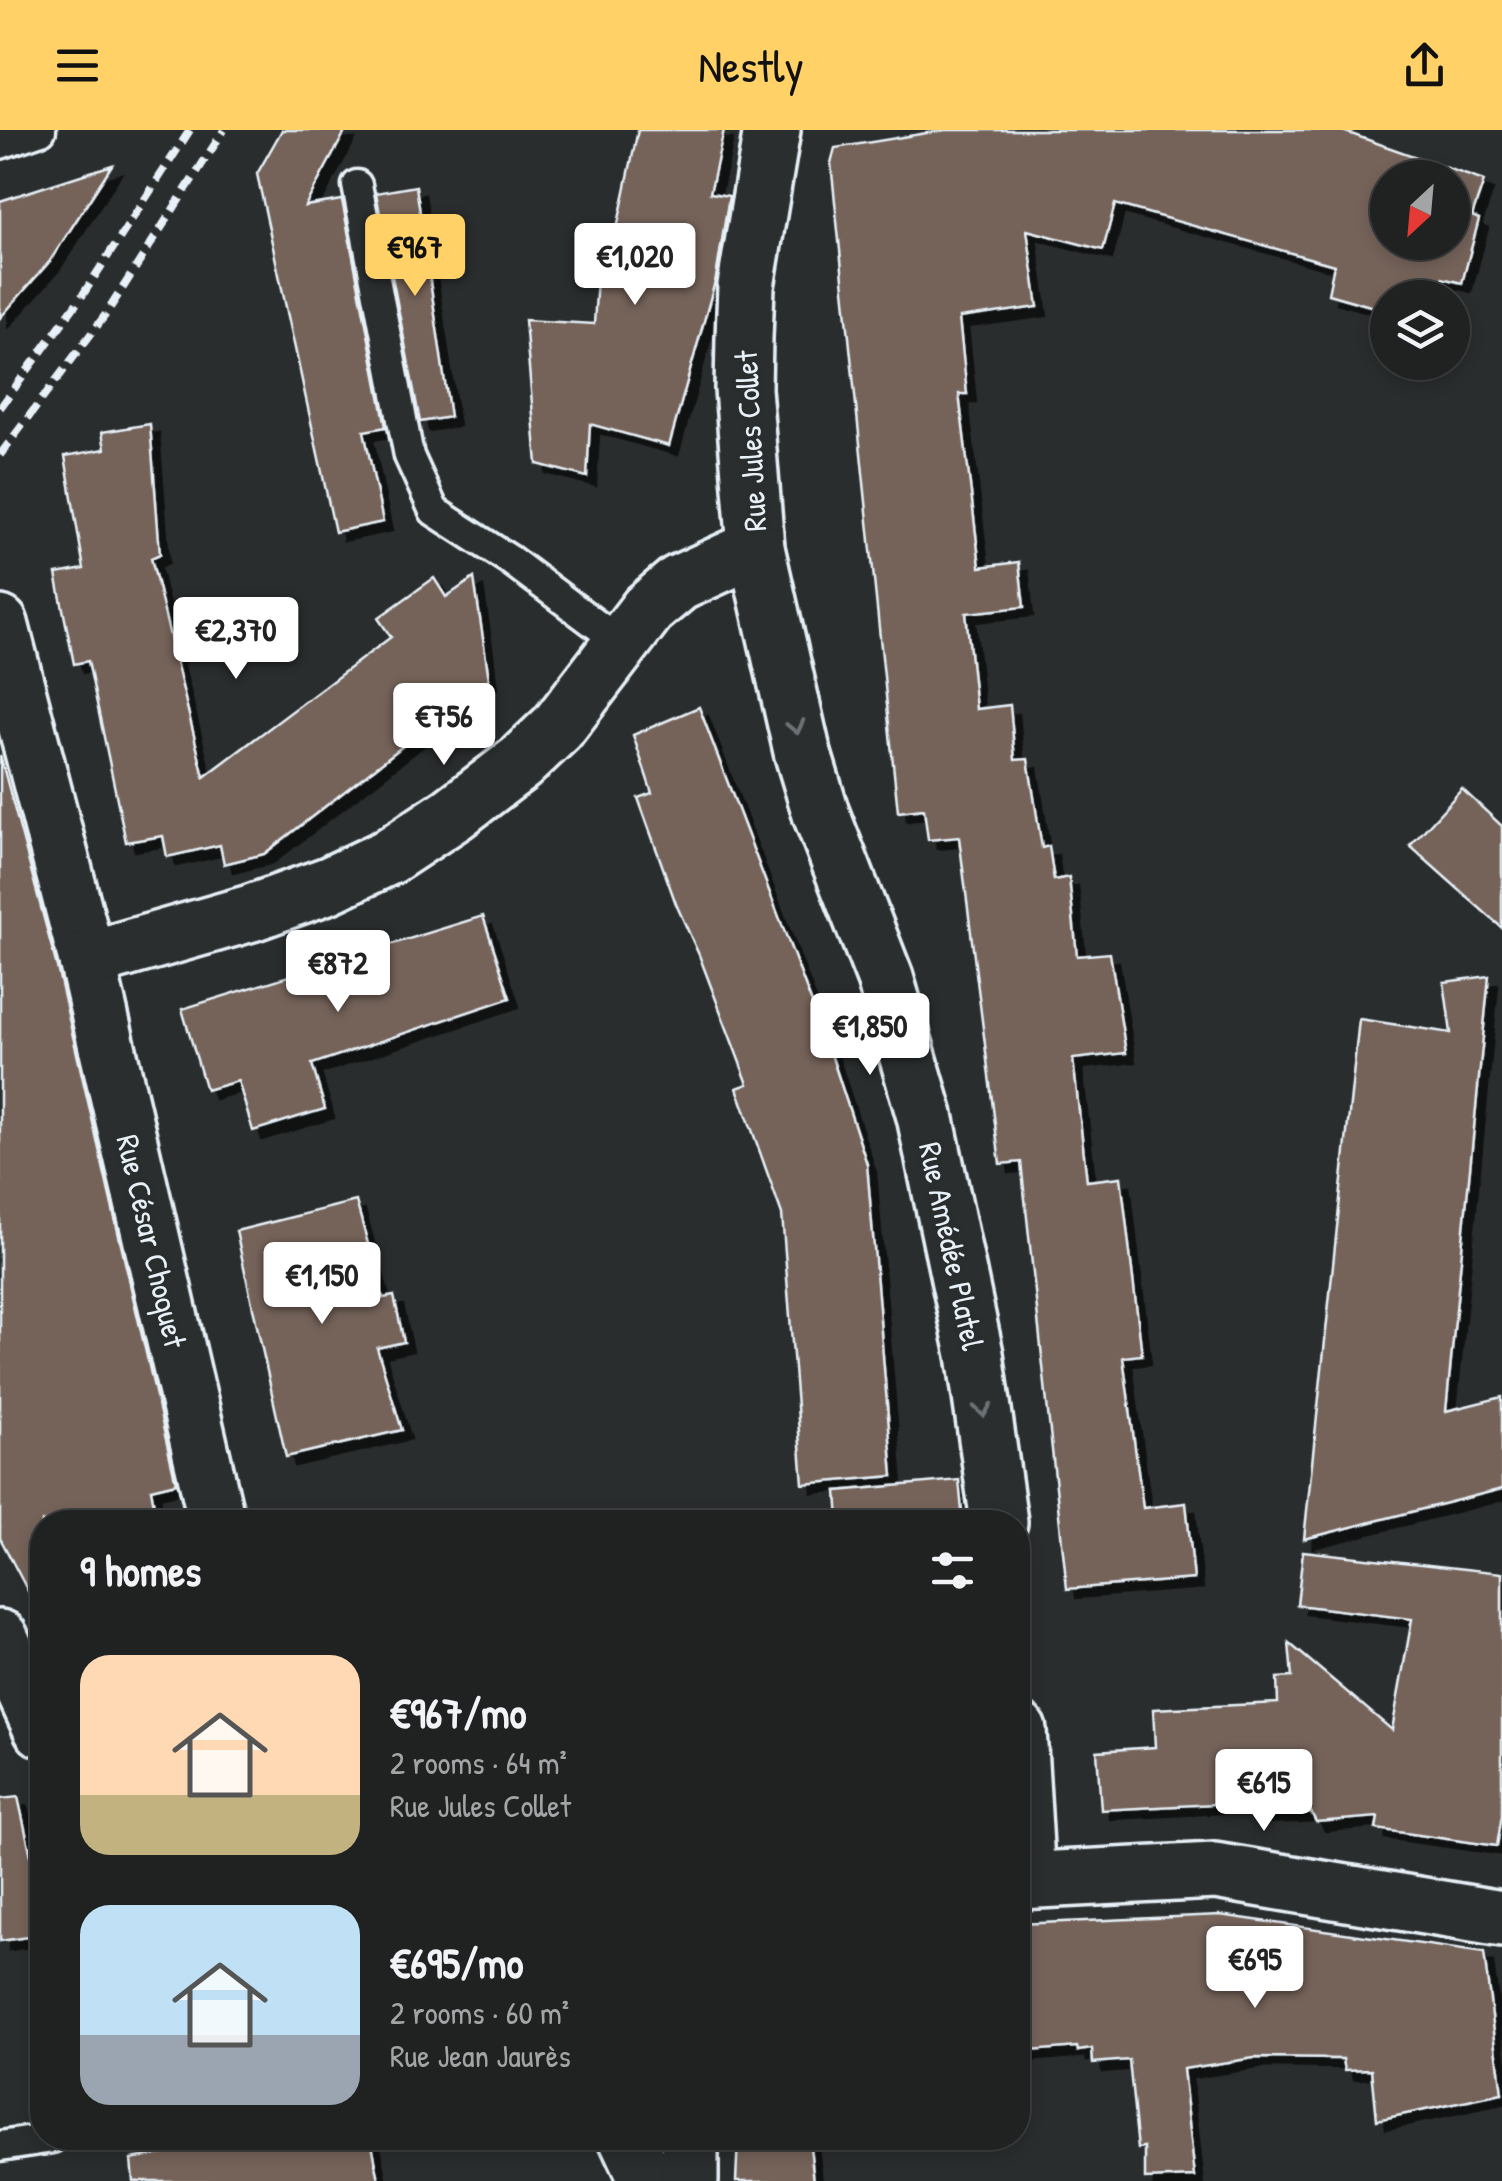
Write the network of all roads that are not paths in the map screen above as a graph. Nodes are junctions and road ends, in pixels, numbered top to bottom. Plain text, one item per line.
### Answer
1 (41, 130) edge
2 (772, 130) edge
3 (0, 144) edge
4 (357, 185) dead end
5 (756, 548) junction
6 (0, 624) edge
7 (775, 632) joint
8 (622, 643) junction
9 (87, 960) junction
10 (214, 1510) edge
11 (997, 1510) edge
12 (0, 1638) edge
13 (30, 1703) edge
14 (1030, 1880) edge
15 (1502, 1919) edge
16 (30, 2141) edge
17 (0, 2146) edge
18 (633, 2150) edge
19 (690, 2150) edge
20 (647, 2181) edge
21 (690, 2181) edge

1 - 3 lane
2 - 5 street, Rue Jules Collet
4 - 8 lane
5 - 7 street, Rue Jules Collet
5 - 8 street
6 - 9 street, Rue César Choquet
7 -> 11 street, Rue Amédée Platel
8 - 9 street
9 - 10 street, Rue César Choquet
12 - 13 street
14 - 15 street
16 - 17 lane
18 - 20 street
19 - 21 street

